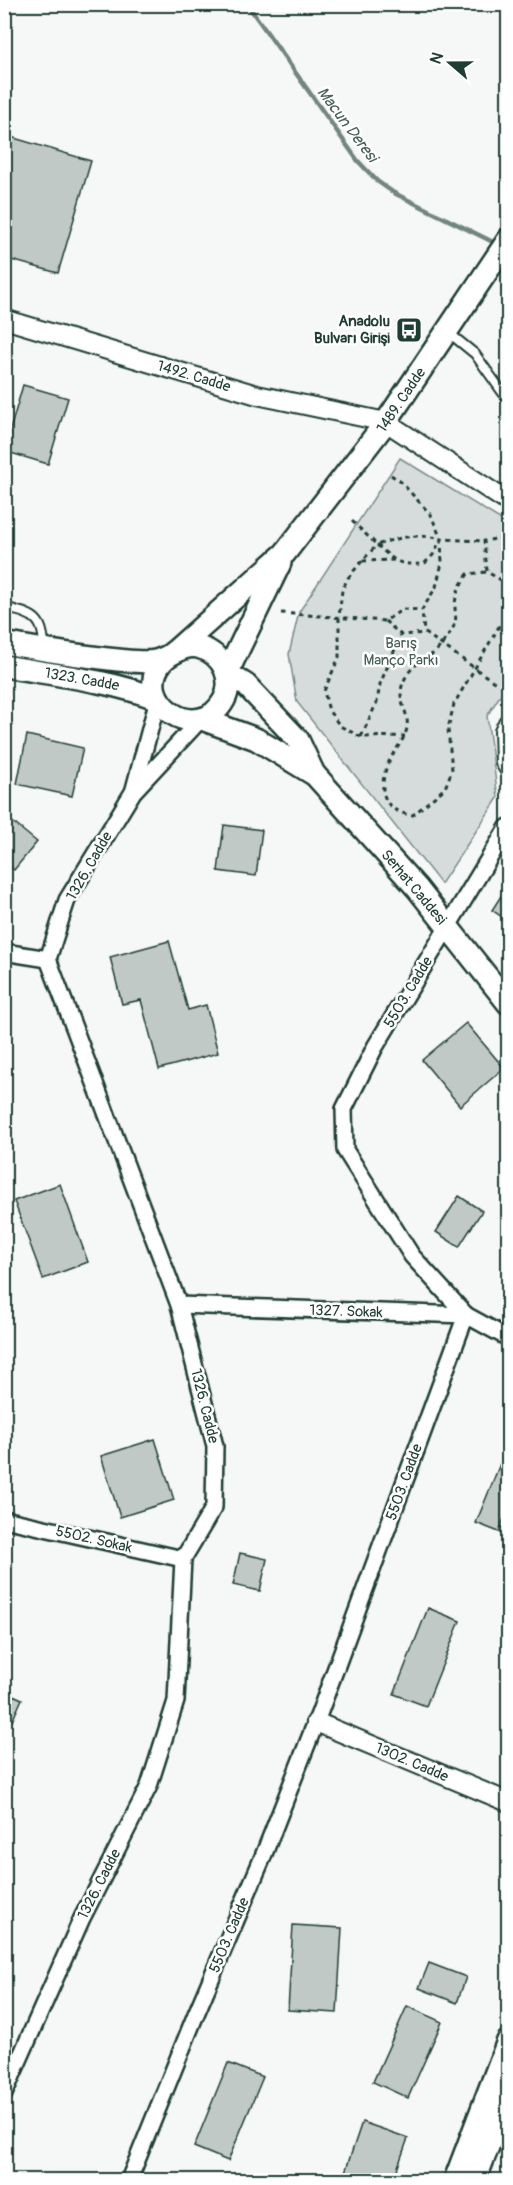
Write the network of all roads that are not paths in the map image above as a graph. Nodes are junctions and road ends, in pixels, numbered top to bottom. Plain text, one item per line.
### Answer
1 (508, 240) edge
2 (4, 319) edge
3 (447, 331) junction
4 (508, 399) edge
5 (386, 423) junction
6 (508, 502) edge
7 (285, 553) junction
8 (4, 607) edge
9 (4, 643) edge
10 (44, 650) junction
11 (175, 651) junction
12 (4, 666) edge
13 (227, 673) junction
14 (158, 699) junction
15 (201, 719) junction
16 (508, 723) edge
17 (508, 766) edge
18 (315, 775) junction
19 (133, 792) junction
20 (508, 827) edge
21 (447, 926) junction
22 (4, 952) edge
23 (48, 958) junction
24 (508, 1003) edge
25 (178, 1305) junction
26 (466, 1315) junction
27 (508, 1338) edge
28 (4, 1519) edge
29 (183, 1558) junction
30 (316, 1722) junction
31 (508, 1802) edge
32 (508, 2041) edge
33 (4, 2094) edge
34 (508, 2095) edge
35 (129, 2181) edge
36 (454, 2181) edge
37 (475, 2181) edge

1 - 3 main road, 1489. Cadde
2 - 5 street, 1492. Cadde
3 - 4 lane
3 - 5 main road, 1489. Cadde
5 - 6 street
5 - 7 main road, 1489. Cadde
7 - 11 main road, 1489. Cadde
7 - 13 main road, 1489. Cadde
8 - 10 lane
9 - 10 main road
10 - 11 main road
11 - 13 main road
11 - 14 main road
12 - 14 main road, 1323. Cadde
13 - 15 main road
13 - 18 main road
14 - 15 main road
14 - 19 street
15 - 18 main road
15 - 19 street
16 - 17 street
18 - 21 main road, Serhat Caddesi
19 - 23 street, 1326. Cadde
20 - 21 street, 5503. Cadde
21 - 24 main road, Serhat Caddesi
21 - 26 street, 5503. Cadde
22 - 23 street
23 - 25 street, 1326. Cadde
25 - 26 street, 1327. Sokak
25 - 29 street, 1326. Cadde
26 - 27 street, 1327. Sokak
26 - 30 street, 5503. Cadde
28 - 29 street, 5502. Sokak
29 - 33 street, 1326. Cadde
30 - 31 street, 1302. Cadde
30 - 35 street, 5503. Cadde
32 - 36 main road
34 - 37 main road

